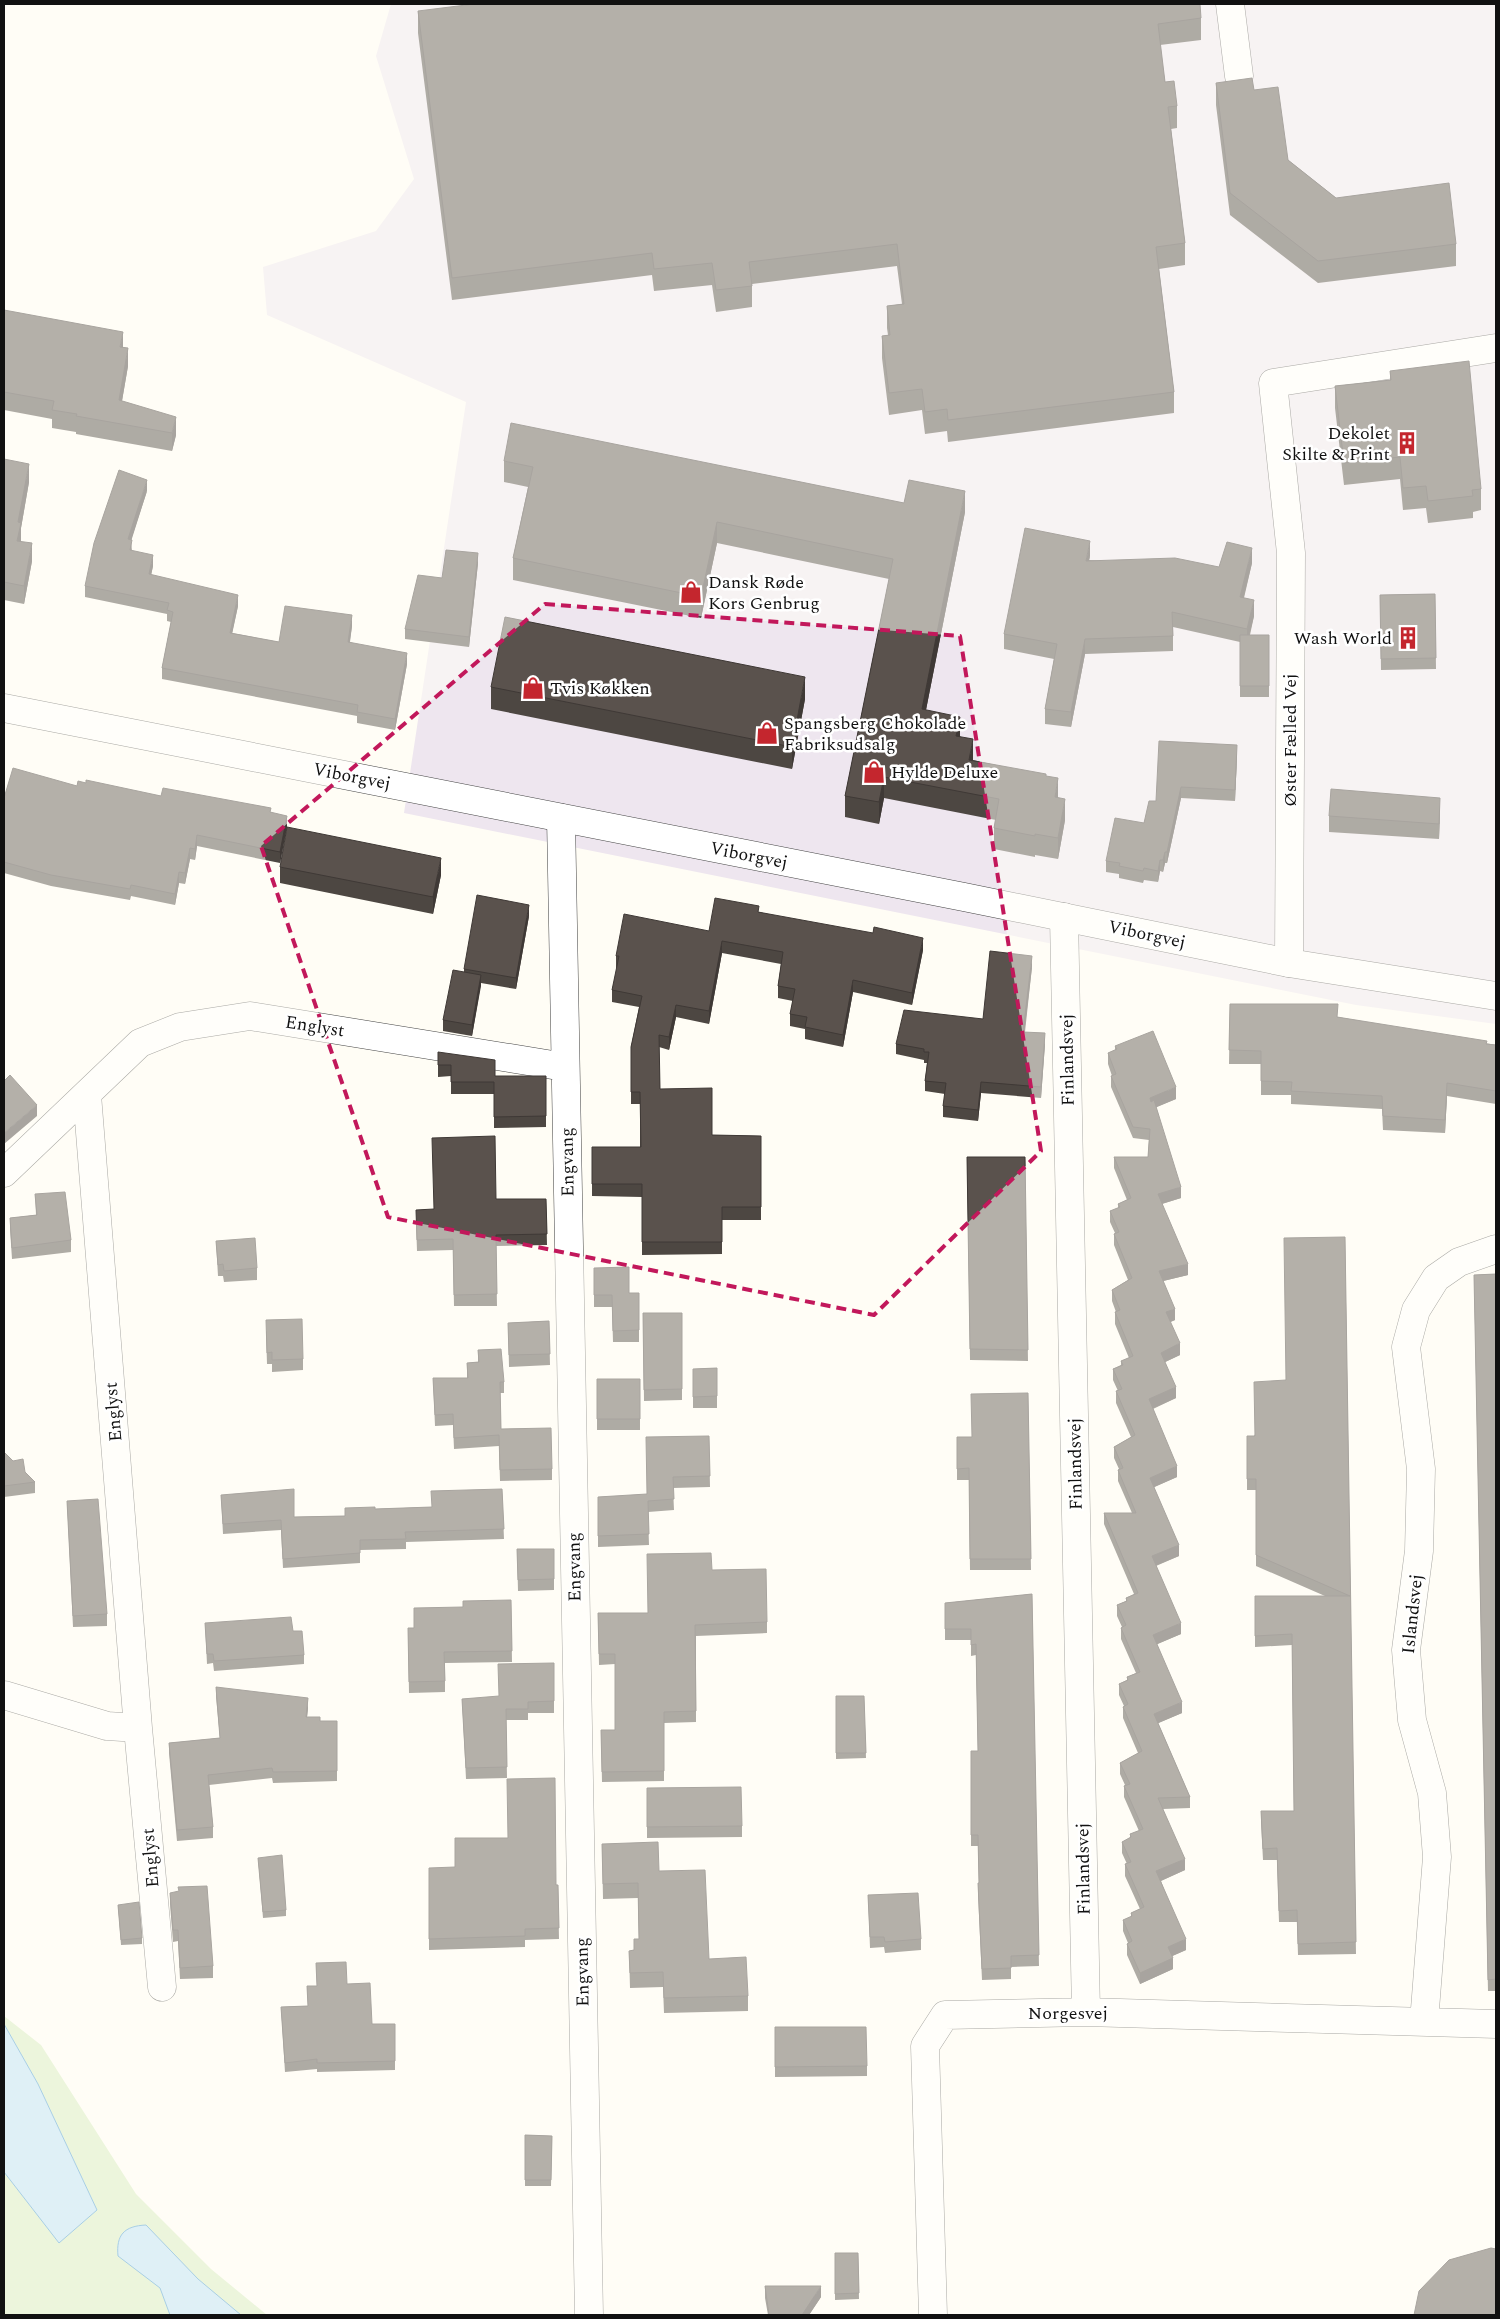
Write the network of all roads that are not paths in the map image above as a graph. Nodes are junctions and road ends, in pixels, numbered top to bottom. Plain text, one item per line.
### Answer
1 (1230, 4) edge
2 (1239, 76) dead end
3 (1496, 348) edge
4 (4, 708) edge
5 (562, 818) junction
6 (1064, 917) junction
7 (1289, 963) junction
8 (1496, 996) edge
9 (565, 1067) junction
10 (87, 1095) junction
11 (4, 1173) edge
12 (1496, 1249) edge
13 (4, 1695) edge
14 (138, 1728) junction
15 (162, 1987) dead end
16 (1086, 2012) junction
17 (1424, 2022) junction
18 (1496, 2024) edge
19 (589, 2315) edge
20 (933, 2315) edge

1 - 2 street
3 - 7 street, Øster Fælled Vej
4 - 5 street, Viborgvej
5 - 6 street, Viborgvej
5 - 9 street, Engvang
6 - 7 street, Viborgvej
6 - 16 street, Finlandsvej
7 - 8 street, Viborgvej
9 - 10 street, Englyst
9 - 19 street, Engvang
10 - 11 street, Englyst
10 - 14 street, Englyst
12 - 17 street, Islandsvej
13 - 14 street
14 - 15 street, Englyst
16 - 17 street, Norgesvej
16 - 20 street, Norgesvej
17 - 18 street, Norgesvej

